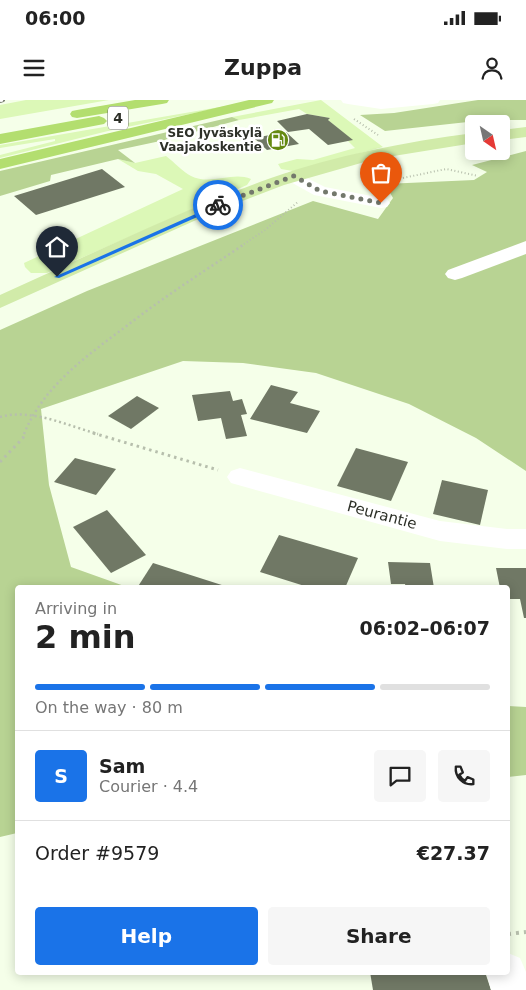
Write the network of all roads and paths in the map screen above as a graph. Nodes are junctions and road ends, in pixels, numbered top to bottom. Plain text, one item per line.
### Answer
1 (162, 100) edge
2 (236, 100) edge
3 (267, 100) edge
4 (348, 100) edge
5 (433, 100) edge
6 (350, 116) dead end
7 (0, 128) edge
8 (526, 132) edge
9 (510, 134) edge
10 (380, 136) dead end
11 (0, 139) edge
12 (465, 140) edge
13 (0, 164) edge
14 (294, 176) junction
15 (478, 176) dead end
16 (327, 192) junction
17 (381, 203) dead end
18 (526, 247) edge
19 (455, 274) dead end
20 (0, 302) edge
21 (32, 415) junction
22 (0, 417) edge
23 (0, 462) edge
24 (240, 476) joint
25 (526, 539) edge
26 (526, 932) edge
27 (510, 934) edge
28 (507, 975) edge
29 (511, 990) edge

1 - 7 highway, 4
2 - 11 highway, 4
3 - 13 highway
4 - 5 street
6 - 10 path
8 - 9 main road
12 - 14 main road
14 - 16 street
14 - 20 main road
15 - 16 path
16 - 17 street
16 - 21 path
18 - 19 street
21 - 22 path
21 - 23 path
21 - 24 path
24 - 25 street, Peurantie
26 - 27 path
28 - 29 street

